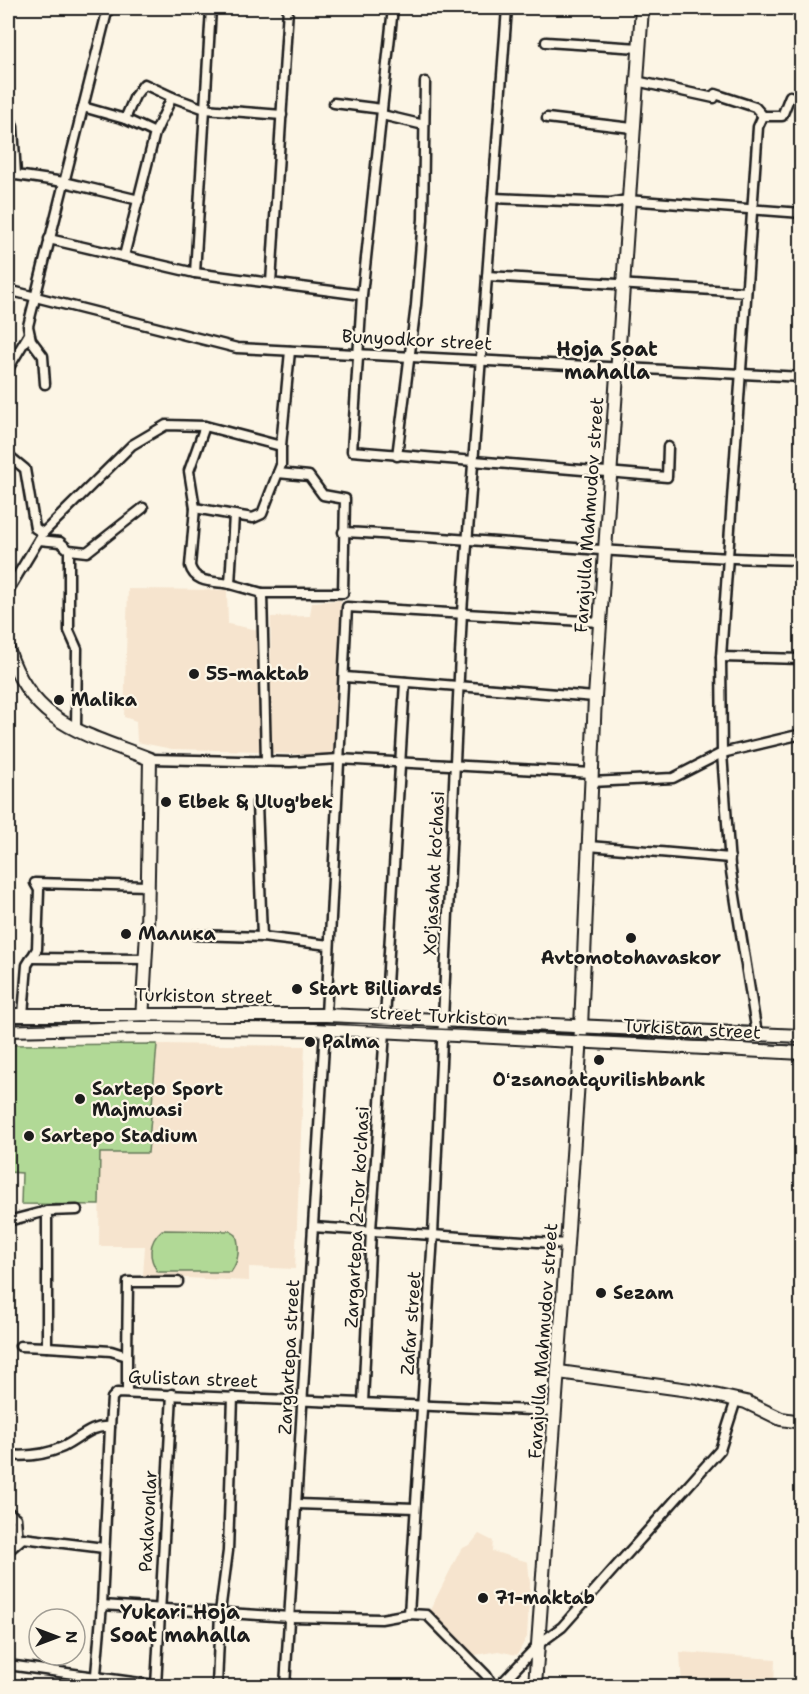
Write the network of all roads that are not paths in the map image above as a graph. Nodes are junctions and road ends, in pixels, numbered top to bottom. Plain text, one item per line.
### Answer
1 (108, 8) edge
2 (211, 8) edge
3 (288, 8) edge
4 (393, 8) edge
5 (507, 8) edge
6 (642, 8) edge
7 (546, 42) dead end
8 (639, 48) junction
9 (636, 81) junction
10 (425, 82) dead end
11 (790, 96) dead end
12 (172, 97) junction
13 (334, 103) dead end
14 (83, 107) junction
15 (206, 109) junction
16 (8, 112) edge
17 (382, 112) junction
18 (282, 115) junction
19 (763, 116) junction
20 (547, 118) dead end
21 (125, 119) junction
22 (424, 125) junction
23 (632, 128) junction
24 (155, 133) junction
25 (64, 182) junction
26 (493, 198) junction
27 (139, 200) junction
28 (627, 200) junction
29 (753, 209) junction
30 (801, 213) edge
31 (49, 239) junction
32 (124, 256) junction
33 (195, 273) junction
34 (487, 276) junction
35 (271, 283) junction
36 (622, 284) junction
37 (8, 290) edge
38 (746, 292) junction
39 (362, 295) junction
40 (36, 298) junction
41 (28, 334) junction
42 (290, 351) junction
43 (359, 352) junction
44 (410, 355) junction
45 (481, 361) junction
46 (8, 369) edge
47 (616, 369) junction
48 (743, 373) junction
49 (801, 376) edge
50 (45, 384) dead end
51 (205, 426) junction
52 (281, 446) junction
53 (668, 447) dead end
54 (8, 455) edge
55 (397, 456) junction
56 (474, 462) junction
57 (278, 473) junction
58 (610, 473) junction
59 (143, 508) dead end
60 (195, 508) junction
61 (234, 515) junction
62 (343, 532) junction
63 (41, 536) junction
64 (469, 538) junction
65 (605, 548) junction
66 (69, 550) junction
67 (729, 559) junction
68 (801, 560) edge
69 (230, 584) junction
70 (8, 591) edge
71 (262, 593) junction
72 (462, 612) junction
73 (600, 622) junction
74 (8, 649) edge
75 (721, 657) junction
76 (801, 659) edge
77 (345, 677) junction
78 (405, 682) junction
79 (459, 686) junction
80 (595, 697) junction
81 (76, 729) junction
82 (801, 734) edge
83 (722, 753) junction
84 (150, 759) junction
85 (339, 759) junction
86 (266, 761) junction
87 (399, 762) junction
88 (456, 764) junction
89 (592, 778) junction
90 (257, 803) dead end
91 (589, 846) junction
92 (730, 858) junction
93 (148, 886) junction
94 (195, 935) dead end
95 (262, 937) junction
96 (329, 945) junction
97 (30, 958) junction
98 (145, 959) junction
99 (142, 1013) junction
100 (8, 1015) edge
101 (23, 1015) junction
102 (326, 1015) junction
103 (442, 1020) junction
104 (385, 1025) junction
105 (581, 1025) junction
106 (144, 1027) junction
107 (325, 1029) junction
108 (8, 1030) edge
109 (442, 1034) junction
110 (757, 1034) junction
111 (801, 1036) edge
112 (580, 1042) junction
113 (801, 1053) edge
114 (77, 1210) dead end
115 (47, 1211) junction
116 (12, 1220) dead end
117 (313, 1227) junction
118 (371, 1230) junction
119 (433, 1235) junction
120 (567, 1244) junction
121 (178, 1282) dead end
122 (20, 1346) dead end
123 (47, 1347) junction
124 (127, 1356) junction
125 (559, 1372) junction
126 (127, 1392) junction
127 (172, 1394) junction
128 (233, 1397) junction
129 (736, 1400) junction
130 (303, 1401) junction
131 (363, 1403) junction
132 (422, 1407) junction
133 (556, 1411) junction
134 (801, 1422) edge
135 (110, 1427) junction
136 (8, 1455) edge
137 (297, 1504) junction
138 (415, 1508) junction
139 (8, 1512) edge
140 (18, 1540) junction
141 (104, 1548) junction
142 (8, 1551) edge
143 (102, 1605) junction
144 (160, 1607) junction
145 (220, 1612) junction
146 (410, 1614) junction
147 (290, 1617) junction
148 (540, 1643) junction
149 (8, 1665) edge
150 (96, 1676) junction
151 (501, 1685) edge
152 (95, 1686) edge
153 (158, 1686) edge
154 (217, 1686) edge
155 (285, 1686) edge
156 (493, 1686) edge
157 (527, 1686) edge
158 (535, 1686) edge

1 - 14 street
2 - 15 street
3 - 18 street
4 - 17 street
5 - 26 street, Xo'jasahat ko'chasi
6 - 8 main road, Farajulla Mahmudov street
7 - 8 street
8 - 9 main road, Farajulla Mahmudov street
9 - 19 street
9 - 23 main road, Farajulla Mahmudov street
10 - 22 street
11 - 19 street
12 - 15 street
12 - 21 street
12 - 24 street
13 - 17 street
14 - 21 street
14 - 25 street
15 - 18 street
15 - 33 street
16 - 25 street
17 - 22 street
17 - 39 street
18 - 35 street
19 - 29 street
20 - 23 street
21 - 24 street
22 - 44 street
23 - 28 main road, Farajulla Mahmudov street
24 - 27 street
25 - 27 street
25 - 31 street
26 - 28 street
26 - 34 street, Xo'jasahat ko'chasi
27 - 32 street
28 - 29 street
28 - 36 main road, Farajulla Mahmudov street
29 - 30 street
29 - 38 street
31 - 32 street
31 - 40 street
32 - 33 street
33 - 35 street
34 - 36 street
34 - 45 street, Xo'jasahat ko'chasi
35 - 39 street
36 - 38 street
36 - 47 main road, Farajulla Mahmudov street
37 - 40 street, Bunyodkor street
38 - 48 street
39 - 43 street
40 - 41 street
40 - 42 street, Bunyodkor street
41 - 46 street
41 - 50 street
42 - 43 street, Bunyodkor street
42 - 52 street
43 - 44 street, Bunyodkor street
43 - 55 street
44 - 45 street, Bunyodkor street
44 - 55 street
45 - 47 street, Bunyodkor street
45 - 56 street, Xo'jasahat ko'chasi
47 - 48 street, Bunyodkor street
47 - 58 main road, Farajulla Mahmudov street
48 - 49 street, Bunyodkor street
48 - 67 street
51 - 52 street
51 - 60 street
51 - 63 street
52 - 57 street
53 - 58 street
54 - 63 street
55 - 56 street
56 - 58 street
56 - 64 street, Xo'jasahat ko'chasi
57 - 61 street
57 - 62 street
58 - 65 main road, Farajulla Mahmudov street
59 - 66 street
60 - 61 street
60 - 69 street
61 - 69 street
62 - 64 street
62 - 71 street
63 - 66 street
63 - 70 street
64 - 65 street
64 - 72 street, Xo'jasahat ko'chasi
65 - 67 street
65 - 73 main road, Farajulla Mahmudov street
66 - 81 street
67 - 68 street
67 - 75 street
69 - 71 street
71 - 86 street
72 - 73 street
72 - 77 street
72 - 79 street, Xo'jasahat ko'chasi
73 - 80 main road, Farajulla Mahmudov street
74 - 81 main road
75 - 76 street
75 - 83 street
77 - 78 street
77 - 85 street
78 - 79 street
78 - 87 street, Zargartepa 2-Tor ko'chasi
79 - 80 street
79 - 88 street, Xo'jasahat ko'chasi
80 - 89 main road, Farajulla Mahmudov street
81 - 84 main road
82 - 83 street
83 - 89 street
83 - 92 street
84 - 86 street
84 - 93 main road
85 - 86 street
85 - 87 street
85 - 96 street
87 - 88 street
87 - 104 street, Zargartepa 2-Tor ko'chasi
88 - 89 street
88 - 103 street, Xo'jasahat ko'chasi
89 - 91 main road, Farajulla Mahmudov street
90 - 95 street
91 - 92 street
91 - 105 main road, Farajulla Mahmudov street
92 - 110 street
93 - 97 street
93 - 98 main road
94 - 95 street
95 - 96 street
96 - 102 street
97 - 98 street
97 - 101 street
98 - 99 main road
99 - 101 main road, Turkiston street
99 - 102 main road, Turkiston street
99 - 106 main road
100 - 101 main road, Turkiston street
102 - 104 main road, Turkiston street
103 - 104 main road, Turkiston street
103 - 105 main road, Turkiston street
103 - 109 street, Xo'jasahat ko'chasi
104 - 107 main road, street Turkiston
104 - 109 main road, street Turkiston
104 - 118 street, Zargartepa 2-Tor ko'chasi
105 - 110 main road, Turkistan street
105 - 112 main road, Farajulla Mahmudov street
106 - 107 main road, street Turkiston
106 - 108 main road, street Turkiston
107 - 117 street, Zargartepa street
109 - 112 main road, street Turkiston
109 - 119 street, Zafar street
110 - 111 main road, Turkistan street
112 - 113 main road, Turkistan street
112 - 120 main road, Farajulla Mahmudov street
114 - 115 street
115 - 116 street
115 - 123 street
117 - 118 street
117 - 130 street, Zargartepa street
118 - 119 street
118 - 131 street, Zargartepa 2-Tor ko'chasi
119 - 120 street
119 - 132 street, Zafar street
120 - 125 main road, Farajulla Mahmudov street
121 - 124 street
122 - 123 street
123 - 124 street
124 - 126 street
125 - 129 main road
125 - 133 main road, Farajulla Mahmudov street
126 - 127 street, Gulistan street
126 - 135 street, Gulistan street
127 - 128 street, Gulistan street
127 - 144 street, Paxlavonlar
128 - 130 street, Gulistan street
128 - 145 street
129 - 134 main road
129 - 148 street
130 - 131 street, Gulistan street
130 - 137 street, Zargartepa street
131 - 132 street, Gulistan street
132 - 133 street, Gulistan street
132 - 138 street, Zafar street
133 - 148 main road, Farajulla Mahmudov street
135 - 136 street
135 - 141 street
137 - 138 street
137 - 147 street, Zargartepa street
138 - 146 street, Zafar street
139 - 140 street
140 - 141 street
140 - 142 street
141 - 143 street
143 - 144 street
143 - 150 street
144 - 145 street
144 - 153 street, Paxlavonlar
145 - 147 street
145 - 154 street
146 - 147 street
146 - 156 street
147 - 155 street, Zargartepa street
148 - 151 street
148 - 158 main road, Farajulla Mahmudov street
149 - 150 street
150 - 152 street
150 - 153 street
151 - 157 street

